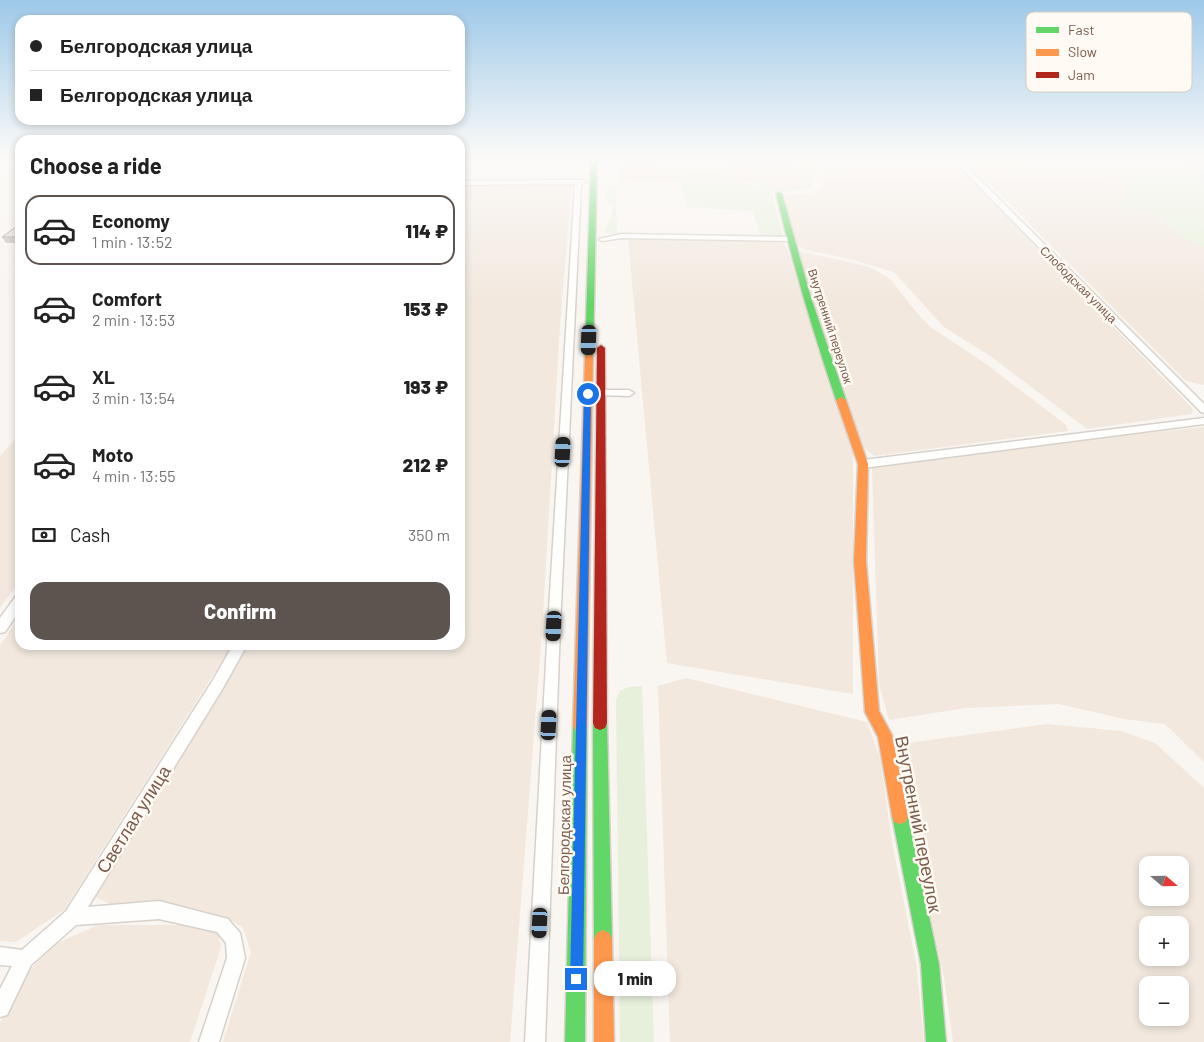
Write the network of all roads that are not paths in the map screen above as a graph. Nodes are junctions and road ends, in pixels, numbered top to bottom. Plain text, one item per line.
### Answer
1 (578, 207) edge
2 (592, 207) edge
3 (602, 207) edge
4 (783, 207) edge
5 (1002, 207) edge
6 (602, 239) junction
7 (790, 239) junction
8 (600, 393) junction
9 (628, 393) dead end
10 (577, 394) junction
11 (1204, 410) edge
12 (1204, 422) edge
13 (863, 464) junction
14 (15, 607) edge
15 (0, 628) edge
16 (237, 650) edge
17 (72, 917) junction
18 (0, 956) edge
19 (24, 959) junction
20 (0, 1008) edge
21 (209, 1042) edge
22 (535, 1042) edge
23 (575, 1042) edge
24 (604, 1042) edge
25 (936, 1042) edge

1 - 10 street
2 - 10 main road, Белгородская улица
3 - 6 main road
4 - 7 main road, Внутренний переулок
5 - 11 street, Слободская улица
6 - 7 street
6 - 8 main road
7 - 13 main road, Внутренний переулок
8 - 9 street
8 - 24 main road
10 - 22 street
10 - 23 main road, Белгородская улица
12 - 13 street
13 - 25 main road, Внутренний переулок
14 - 15 street
16 - 17 street, Светлая улица
17 - 19 street, Светлая улица
17 - 21 street
18 - 19 street
19 - 20 street

